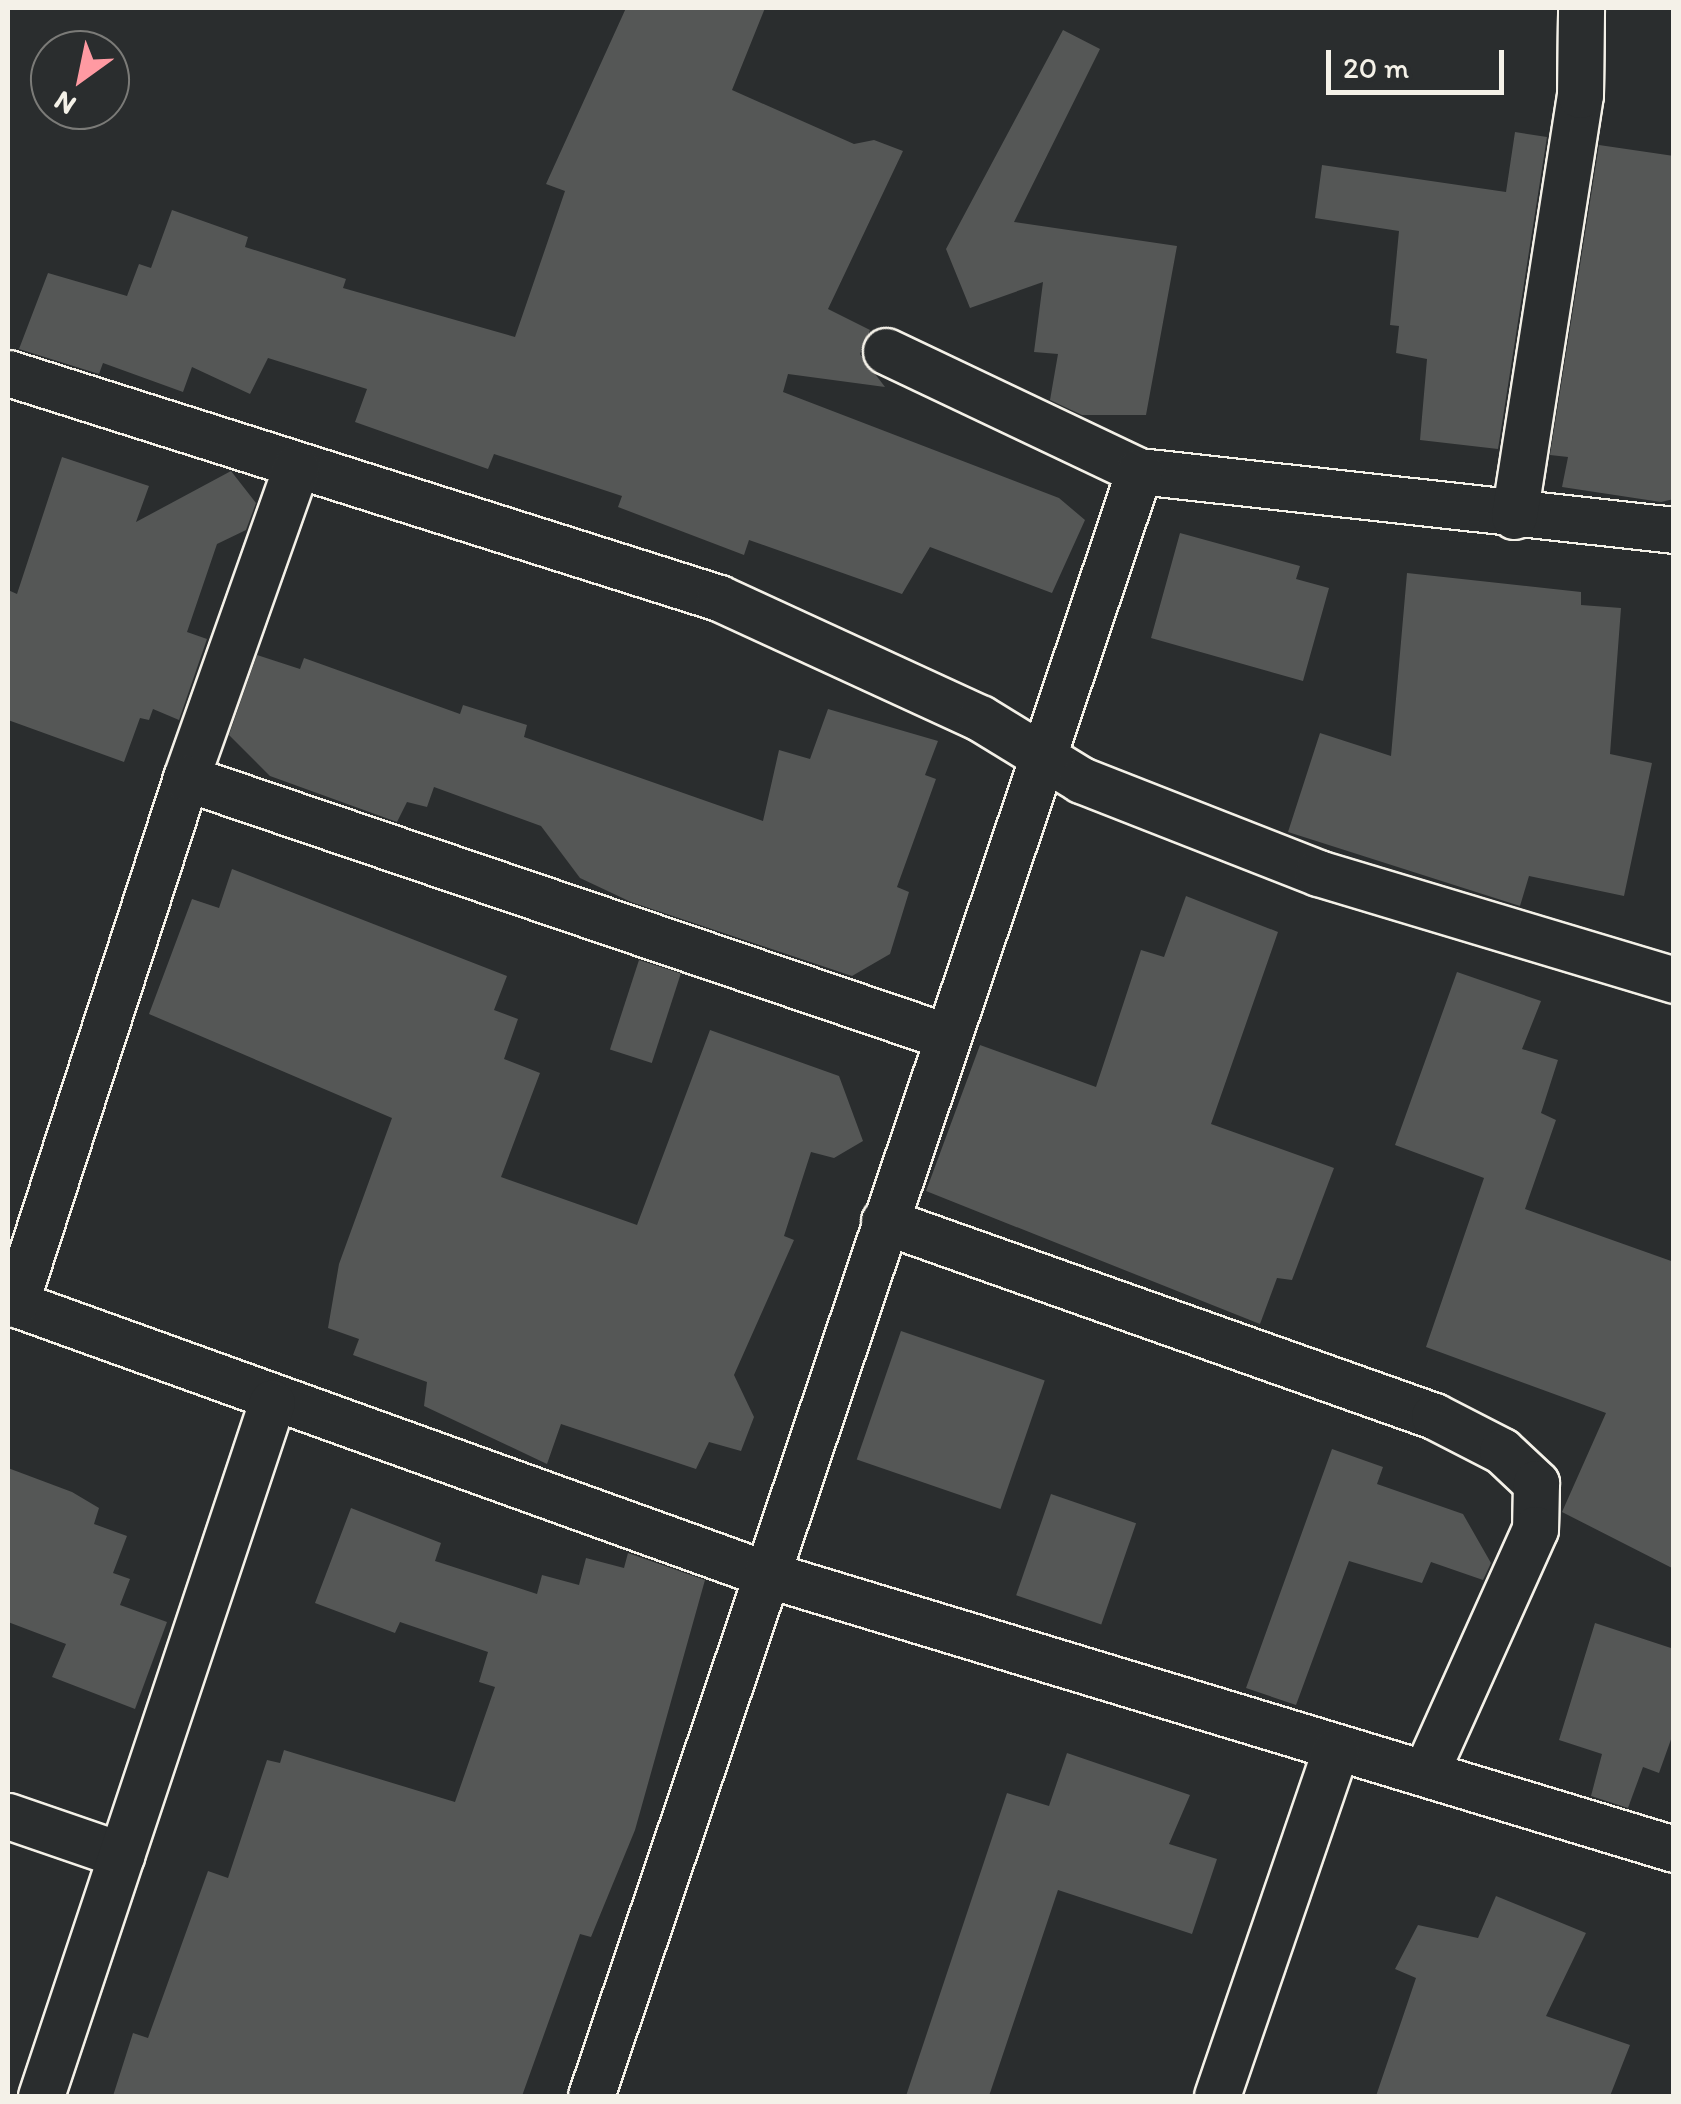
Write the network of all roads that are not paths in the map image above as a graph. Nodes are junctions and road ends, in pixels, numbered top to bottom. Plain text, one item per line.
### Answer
1 (1581, 8) edge
2 (886, 351) dead end
3 (8, 372) edge
4 (296, 467) junction
5 (1139, 470) junction
6 (1514, 516) junction
7 (1674, 530) edge
8 (1044, 761) junction
9 (186, 778) junction
10 (1674, 980) edge
11 (945, 1036) junction
12 (884, 1221) junction
13 (11, 1303) edge
14 (272, 1402) junction
15 (766, 1574) junction
16 (1336, 1751) junction
17 (1426, 1772) junction
18 (8, 1816) edge
19 (1674, 1849) edge
20 (121, 1855) junction
21 (40, 2096) edge
22 (591, 2096) edge
23 (1217, 2096) edge

1 - 6 street
2 - 5 street
3 - 4 street
4 - 8 street
4 - 9 street
5 - 6 street
5 - 8 street
6 - 7 street
8 - 10 street
8 - 11 street
9 - 11 street
9 - 13 street
11 - 12 street
12 - 15 street
12 - 17 street
13 - 14 street
14 - 15 street
14 - 20 street
15 - 16 street
15 - 22 street
16 - 17 street
16 - 23 street
17 - 19 street
18 - 20 street
20 - 21 street

